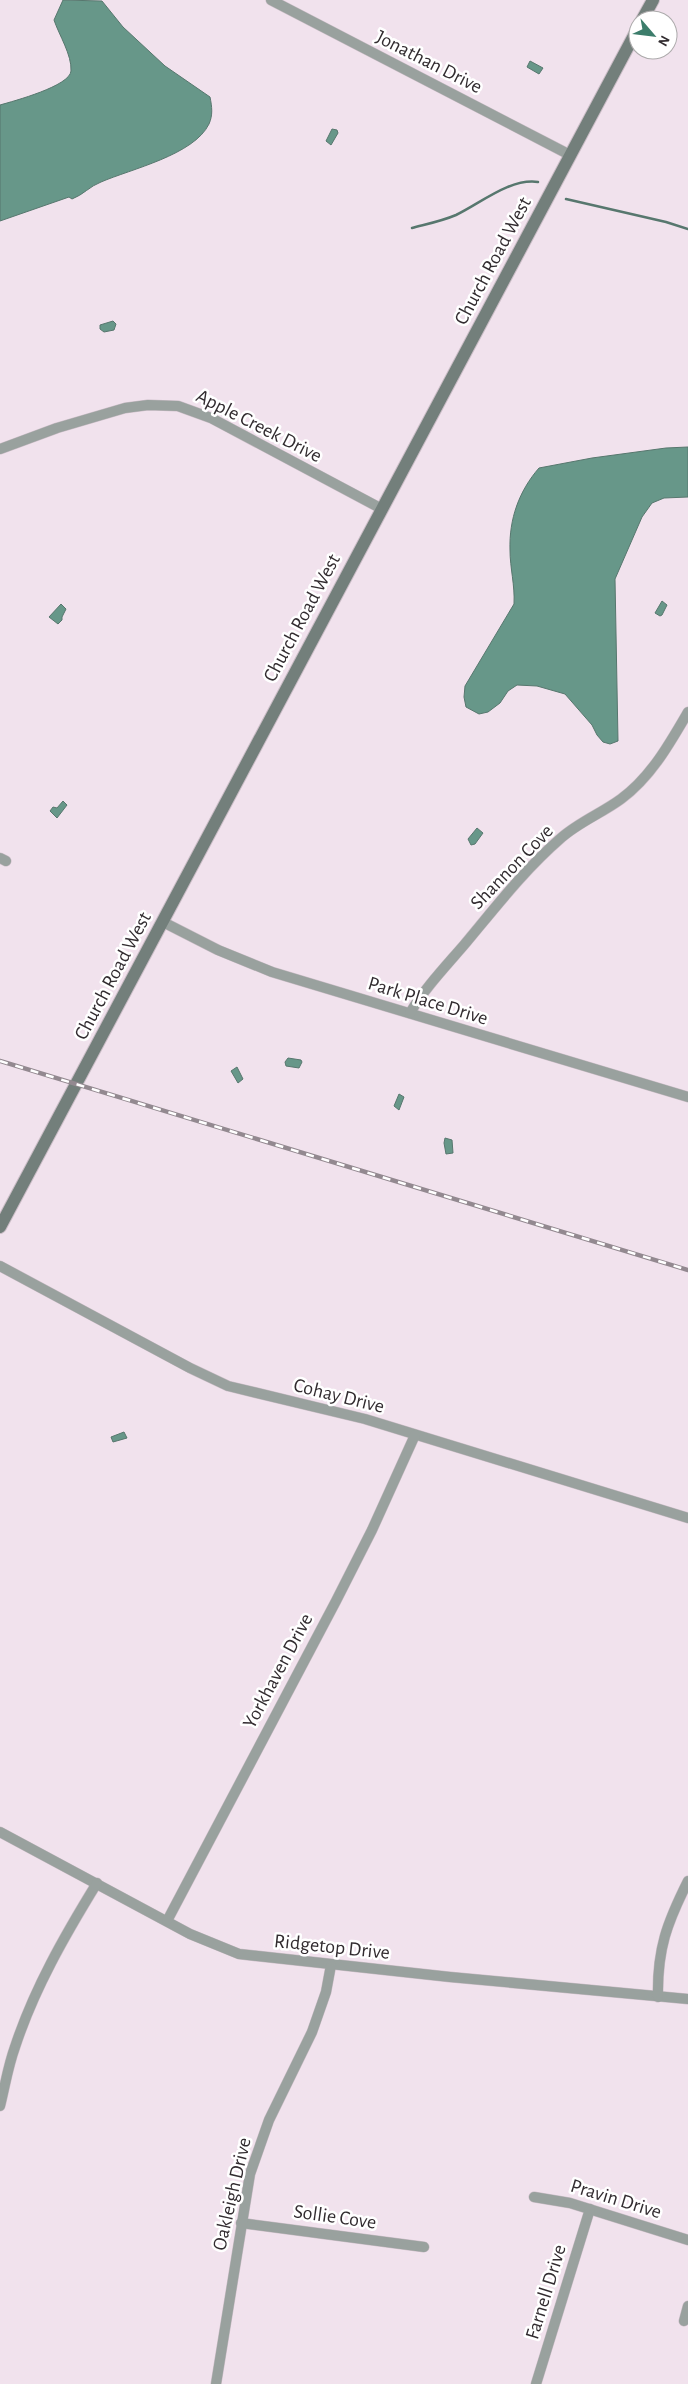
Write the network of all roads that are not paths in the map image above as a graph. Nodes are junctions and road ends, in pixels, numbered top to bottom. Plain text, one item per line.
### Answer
1 (271, 0) edge
2 (628, 47) edge
3 (570, 155) junction
4 (0, 450) edge
5 (382, 509) junction
6 (688, 712) edge
7 (163, 922) junction
8 (410, 1013) junction
9 (688, 1097) edge
10 (0, 1227) edge
11 (0, 1266) edge
12 (415, 1435) junction
13 (688, 1518) edge
14 (0, 1832) edge
15 (688, 1881) edge
16 (97, 1883) junction
17 (166, 1921) junction
18 (331, 1965) junction
19 (658, 1997) junction
20 (688, 1999) edge
21 (0, 2106) edge
22 (534, 2196) dead end
23 (590, 2209) junction
24 (241, 2222) junction
25 (688, 2240) edge
26 (424, 2247) dead end
27 (688, 2306) edge
28 (684, 2321) dead end
29 (216, 2384) edge
30 (536, 2384) edge

1 - 3 street, Jonathan Drive
2 - 3 street, Church Road West
3 - 5 street, Church Road West
4 - 5 street, Apple Creek Drive
5 - 7 street, Church Road West
6 - 8 street, Shannon Cove
7 - 8 street, Park Place Drive
7 - 10 street, Church Road West
8 - 9 street, Park Place Drive
11 - 12 street, Cohay Drive
12 - 13 street, Cohay Drive
12 - 17 street, Yorkhaven Drive
14 - 16 street, Ridgetop Drive
15 - 19 street
16 - 17 street, Ridgetop Drive
16 - 21 street
17 - 18 street, Ridgetop Drive
18 - 19 street, Ridgetop Drive
18 - 24 street, Oakleigh Drive
19 - 20 street, Ridgetop Drive
22 - 23 street, Pravin Drive
23 - 25 street, Pravin Drive
23 - 30 street, Farnell Drive
24 - 26 street, Sollie Cove
24 - 29 street, Oakleigh Drive
27 - 28 street

